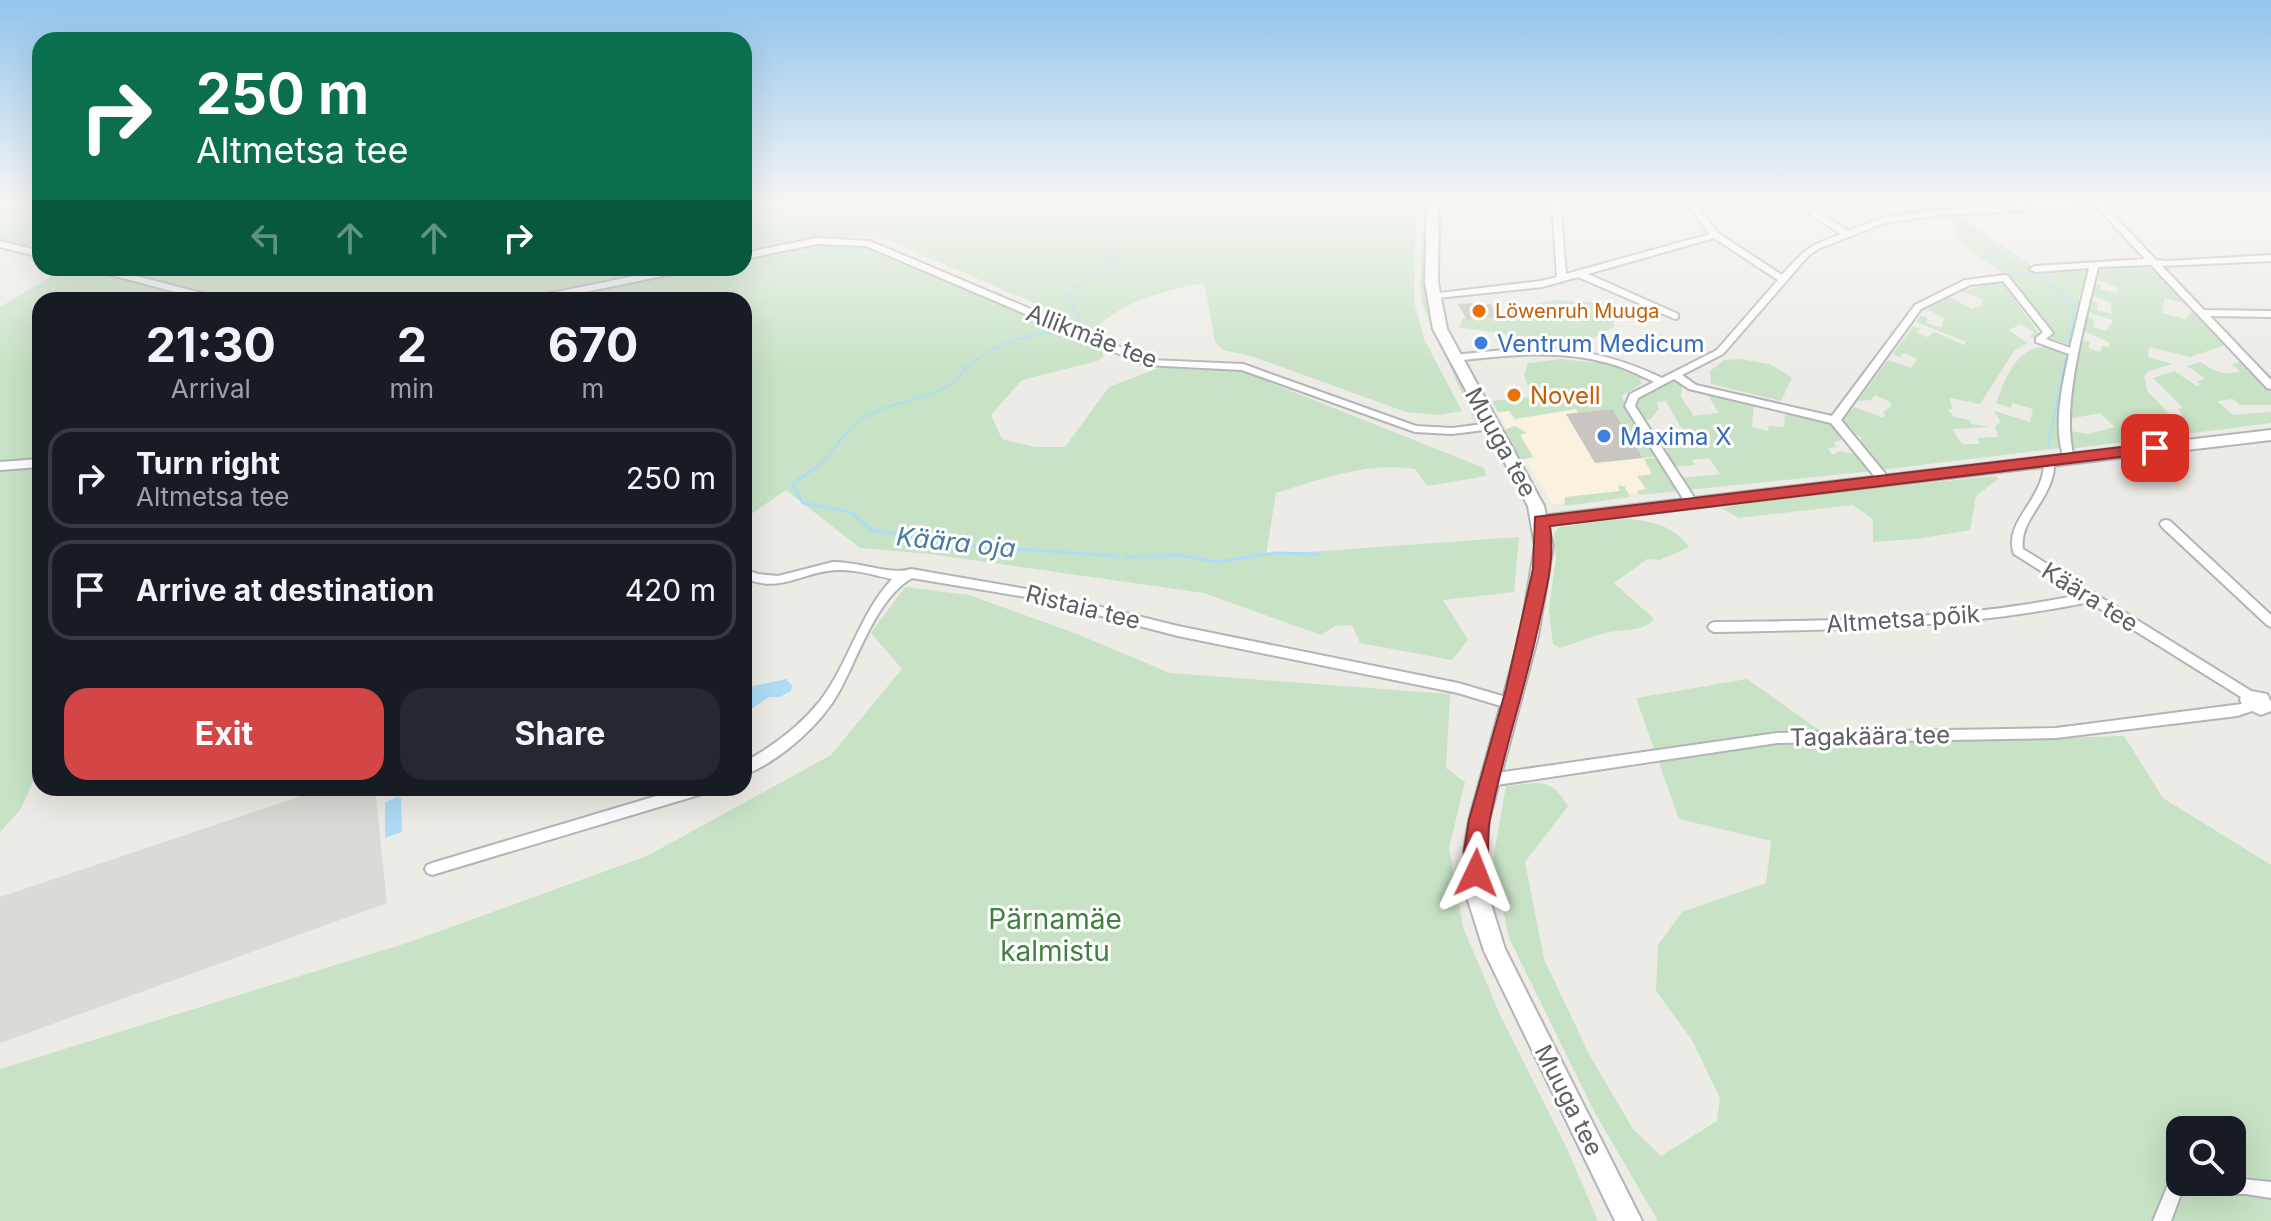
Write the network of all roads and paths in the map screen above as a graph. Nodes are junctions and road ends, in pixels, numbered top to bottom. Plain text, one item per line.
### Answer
1 (909, 261) edge
2 (1430, 261) edge
3 (1561, 261) edge
4 (1621, 261) edge
5 (1755, 261) edge
6 (1800, 261) edge
7 (2182, 261) edge
8 (2152, 262) junction
9 (2094, 265) junction
10 (2035, 269) dead end
11 (1578, 273) junction
12 (126, 276) edge
13 (648, 276) edge
14 (1562, 279) junction
15 (1783, 279) junction
16 (186, 292) edge
17 (571, 292) edge
18 (1431, 297) junction
19 (2200, 313) junction
20 (2271, 314) edge
21 (1675, 316) dead end
22 (2075, 353) junction
23 (1454, 358) junction
24 (1676, 376) junction
25 (1662, 382) junction
26 (2271, 386) edge
27 (1835, 420) junction
28 (1492, 426) junction
29 (2271, 435) edge
30 (2069, 458) junction
31 (2049, 460) junction
32 (32, 464) edge
33 (0, 466) edge
34 (1884, 480) junction
35 (1691, 502) junction
36 (1541, 521) junction
37 (2166, 524) dead end
38 (752, 577) edge
39 (901, 577) junction
40 (2090, 597) junction
41 (2271, 622) edge
42 (1714, 627) dead end
43 (2250, 700) junction
44 (2269, 703) edge
45 (1511, 704) junction
46 (752, 764) edge
47 (1490, 780) junction
48 (675, 796) edge
49 (432, 869) dead end
50 (2268, 1190) edge
51 (1629, 1221) edge
52 (2162, 1221) edge

1 - 28 street, Allikmäe tee
2 - 18 main road, Muuga tee
3 - 14 street
4 - 11 street
5 - 15 street
6 - 15 street
7 - 8 street
8 - 9 street
8 - 19 street
9 - 10 street
9 - 22 street
11 - 14 street
11 - 21 street
12 - 16 street
13 - 17 street
14 - 18 street
15 - 24 street
18 - 23 main road, Muuga tee
19 - 20 street
19 - 26 street
22 - 27 street
22 - 30 street
23 - 25 street
23 - 28 main road, Muuga tee
24 - 25 street
24 - 27 street
25 - 35 street
27 - 34 street
28 - 36 main road, Muuga tee
29 - 30 street
30 - 31 street
31 - 34 street
31 - 40 street, Käära tee
32 - 33 street
34 - 35 street
35 - 36 street
36 - 45 main road, Muuga tee
37 - 41 street
38 - 39 street, Ristaia tee
39 - 45 street, Ristaia tee
39 - 46 street
40 - 42 street, Altmetsa põik
40 - 43 street, Käära tee
43 - 44 street, Tagakäära tee
43 - 47 street, Tagakäära tee
45 - 47 main road, Muuga tee
47 - 51 main road, Muuga tee
48 - 49 street
50 - 52 street

